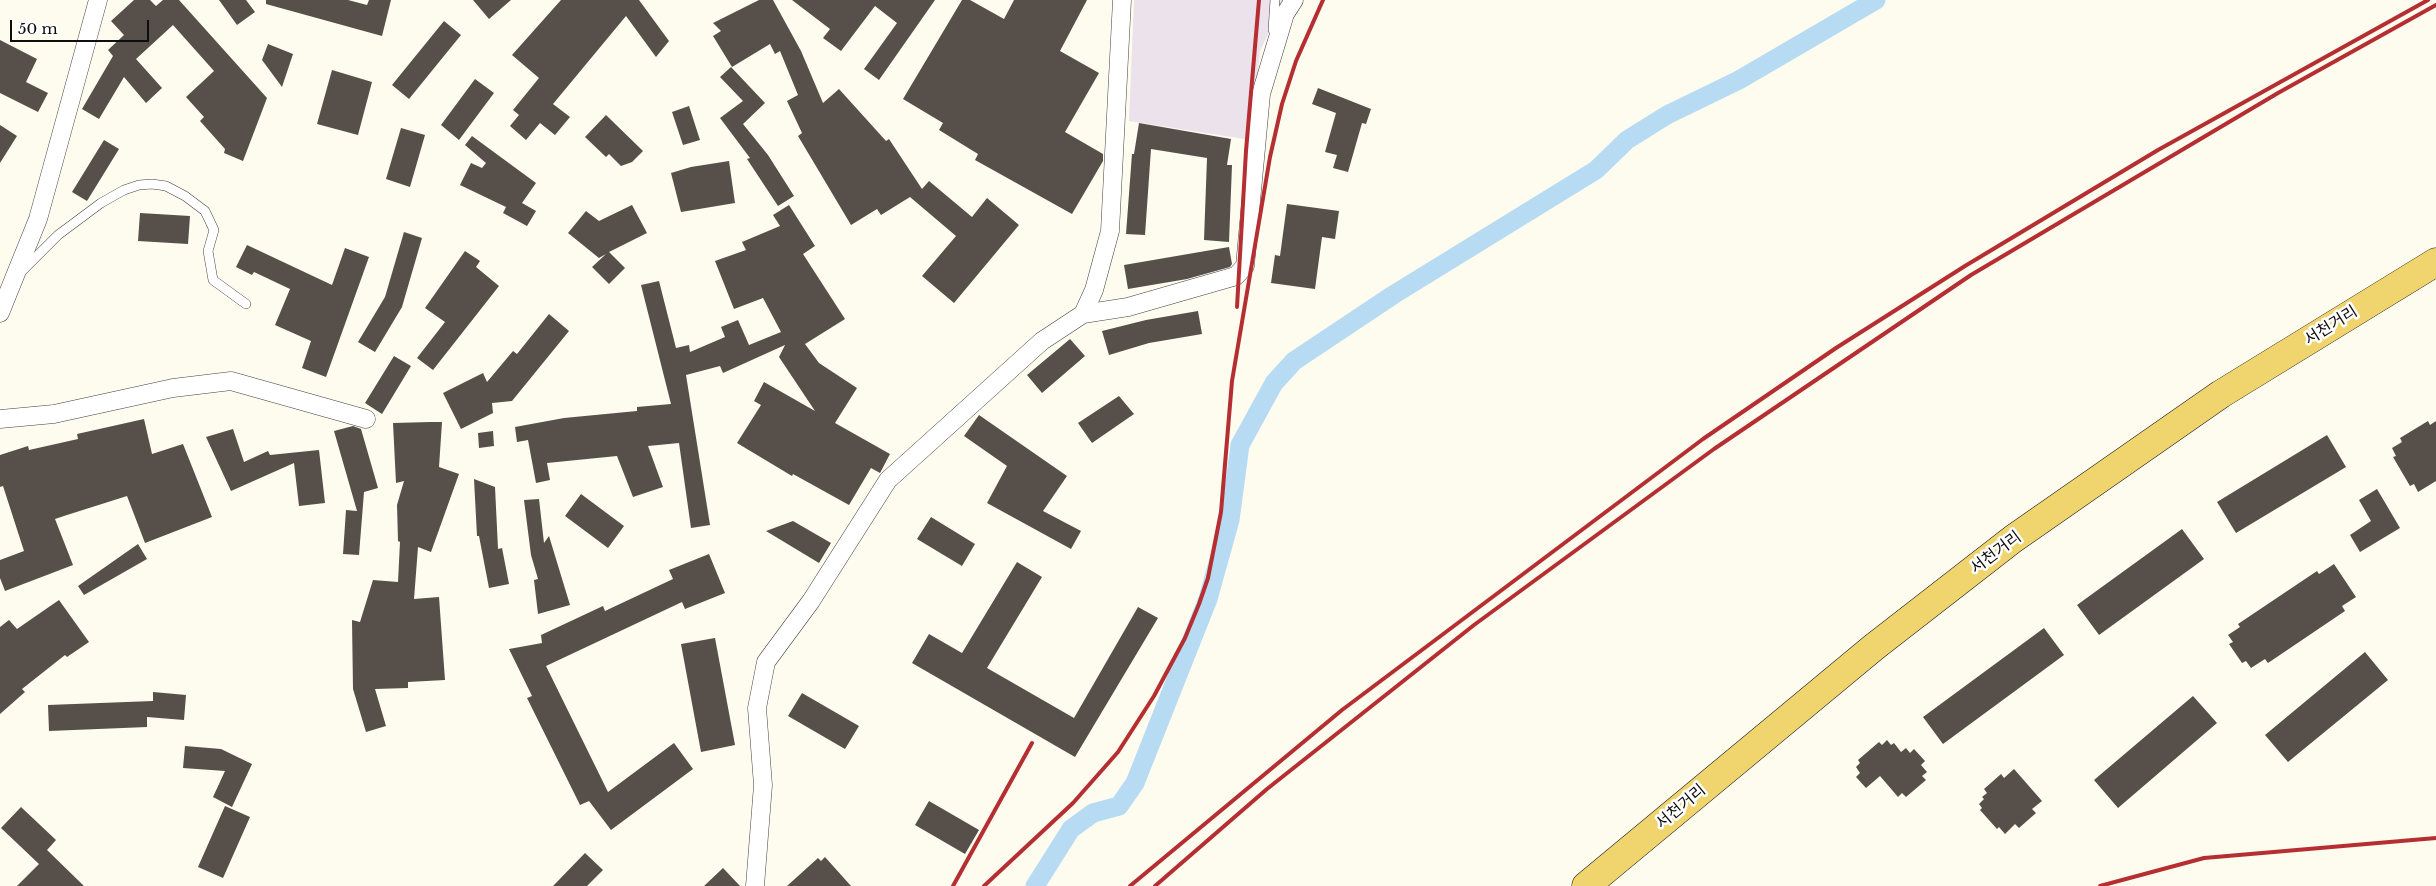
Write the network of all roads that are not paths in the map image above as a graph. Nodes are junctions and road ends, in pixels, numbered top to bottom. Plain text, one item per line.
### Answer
1 (98, 0) edge
2 (1122, 0) edge
3 (1276, 0) edge
4 (1294, 0) edge
5 (1272, 58) junction
6 (2436, 262) edge
7 (13, 280) junction
8 (246, 304) dead end
9 (0, 313) edge
10 (1083, 314) junction
11 (0, 419) edge
12 (366, 419) dead end
13 (755, 886) edge
14 (1586, 886) edge

1 - 7 street
2 - 10 street
3 - 5 lane
4 - 5 street
5 - 10 street
6 - 14 main road, 서천거리
7 - 8 lane
7 - 9 street
10 - 13 street
11 - 12 street

